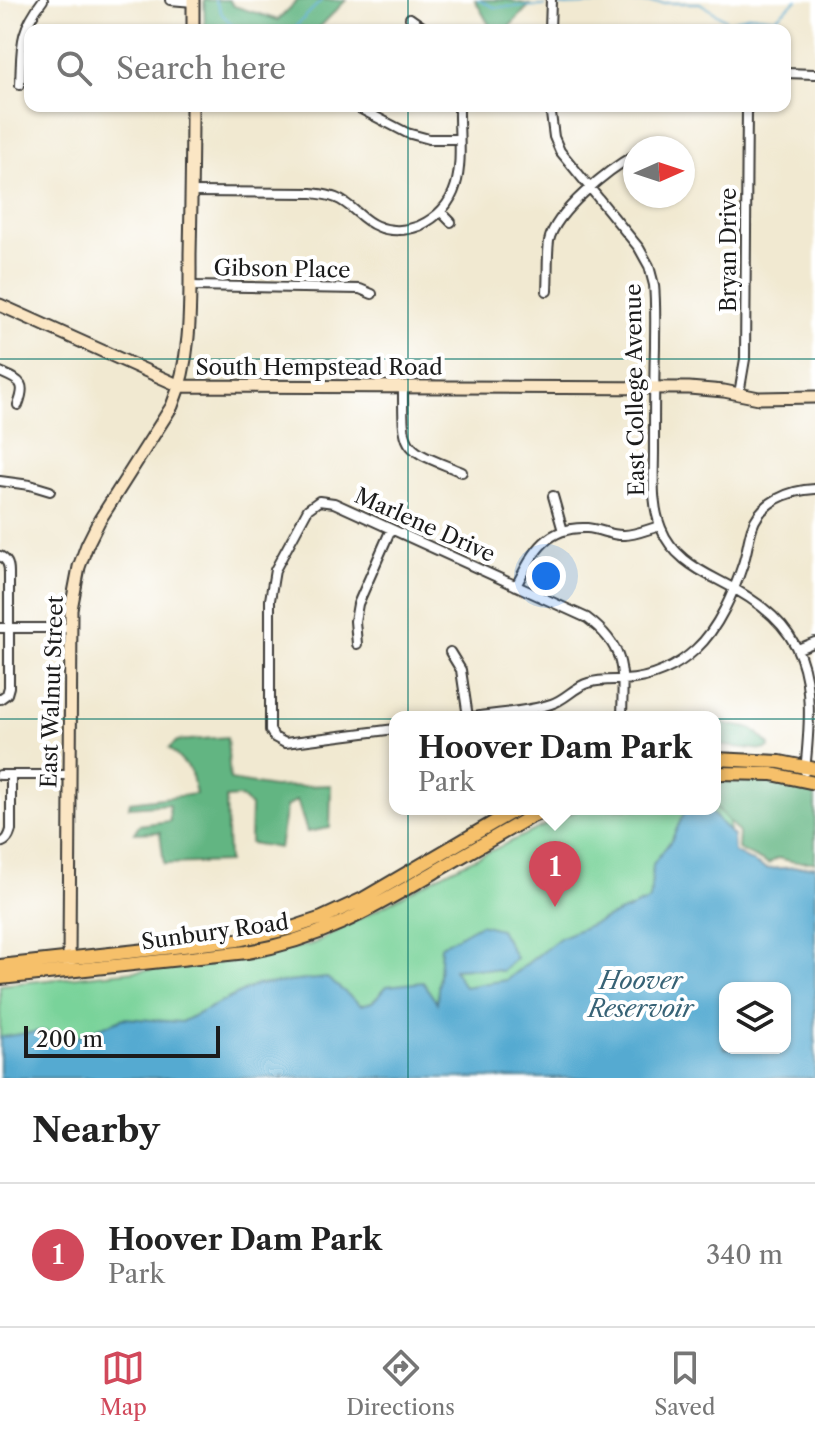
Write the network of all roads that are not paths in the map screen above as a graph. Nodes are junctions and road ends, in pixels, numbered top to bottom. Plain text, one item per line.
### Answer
1 (43, 0) edge
2 (170, 0) edge
3 (551, 0) edge
4 (193, 1) edge
5 (410, 18) dead end
6 (27, 24) edge
7 (193, 24) edge
8 (418, 24) edge
9 (550, 24) edge
10 (24, 31) edge
11 (791, 73) edge
12 (815, 74) edge
13 (20, 85) dead end
14 (192, 112) edge
15 (367, 112) edge
16 (459, 112) edge
17 (550, 112) edge
18 (747, 112) edge
19 (459, 139) junction
20 (623, 162) edge
21 (590, 189) junction
22 (191, 192) junction
23 (441, 212) junction
24 (451, 222) dead end
25 (190, 286) junction
26 (547, 291) dead end
27 (372, 294) dead end
28 (0, 305) edge
29 (0, 372) edge
30 (180, 386) junction
31 (403, 387) junction
32 (654, 388) junction
33 (739, 394) junction
34 (815, 397) edge
35 (18, 405) dead end
36 (462, 472) dead end
37 (0, 481) edge
38 (815, 489) edge
39 (50, 491) dead end
40 (553, 496) dead end
41 (660, 526) junction
42 (391, 529) junction
43 (563, 531) junction
44 (0, 556) edge
45 (516, 586) junction
46 (733, 588) junction
47 (4, 628) edge
48 (70, 628) junction
49 (815, 642) edge
50 (357, 644) dead end
51 (798, 649) junction
52 (450, 652) dead end
53 (623, 680) junction
54 (0, 699) edge
55 (469, 711) edge
56 (508, 711) edge
57 (622, 711) edge
58 (813, 717) edge
59 (389, 730) edge
60 (721, 759) edge
61 (721, 773) edge
62 (0, 775) edge
63 (11, 775) junction
64 (69, 775) junction
65 (810, 775) edge
66 (507, 815) edge
67 (535, 815) edge
68 (3, 842) edge
69 (69, 965) junction
70 (0, 968) edge
71 (0, 978) edge

1 - 6 street
2 - 4 street
3 - 9 street
4 - 7 main road
5 - 8 street
10 - 13 street
11 - 12 street
14 - 22 main road, East Walnut Street
15 - 19 street
16 - 19 street
17 - 21 street, East College Avenue
18 - 33 street, Bryan Drive
19 - 23 street
20 - 21 street
21 - 26 street
21 - 32 street, East College Avenue
22 - 23 street
22 - 25 main road, East Walnut Street
23 - 24 street
25 - 27 street, Gibson Place
25 - 30 main road, East Walnut Street
28 - 30 main road, South Hempstead Road
29 - 35 street
30 - 31 main road, South Hempstead Road
30 - 48 main road, East Walnut Street
31 - 32 main road, South Hempstead Road
31 - 36 street
32 - 33 main road, South Hempstead Road
32 - 41 street, East College Avenue
33 - 34 main road, South Hempstead Road
37 - 39 street
38 - 46 street
40 - 43 street
41 - 43 street
41 - 46 street, East College Avenue
42 - 45 street, Marlene Drive
42 - 50 street
42 - 59 street, Marlene Drive
43 - 45 street
44 - 47 street
45 - 53 street, Marlene Drive
46 - 51 street, East College Avenue
46 - 53 street
47 - 48 street
47 - 54 street
48 - 64 main road, East Walnut Street
49 - 51 street
51 - 58 street, East College Avenue
52 - 55 street
53 - 56 street
53 - 57 street, Marlene Drive
58 - 65 street, East College Avenue
60 - 65 main road
61 - 65 main road
62 - 63 street
63 - 64 street
63 - 68 street
64 - 69 main road, East Walnut Street
66 - 69 main road, Sunbury Road
67 - 69 main road, Sunbury Road
69 - 70 main road, Sunbury Road
69 - 71 main road, Sunbury Road

